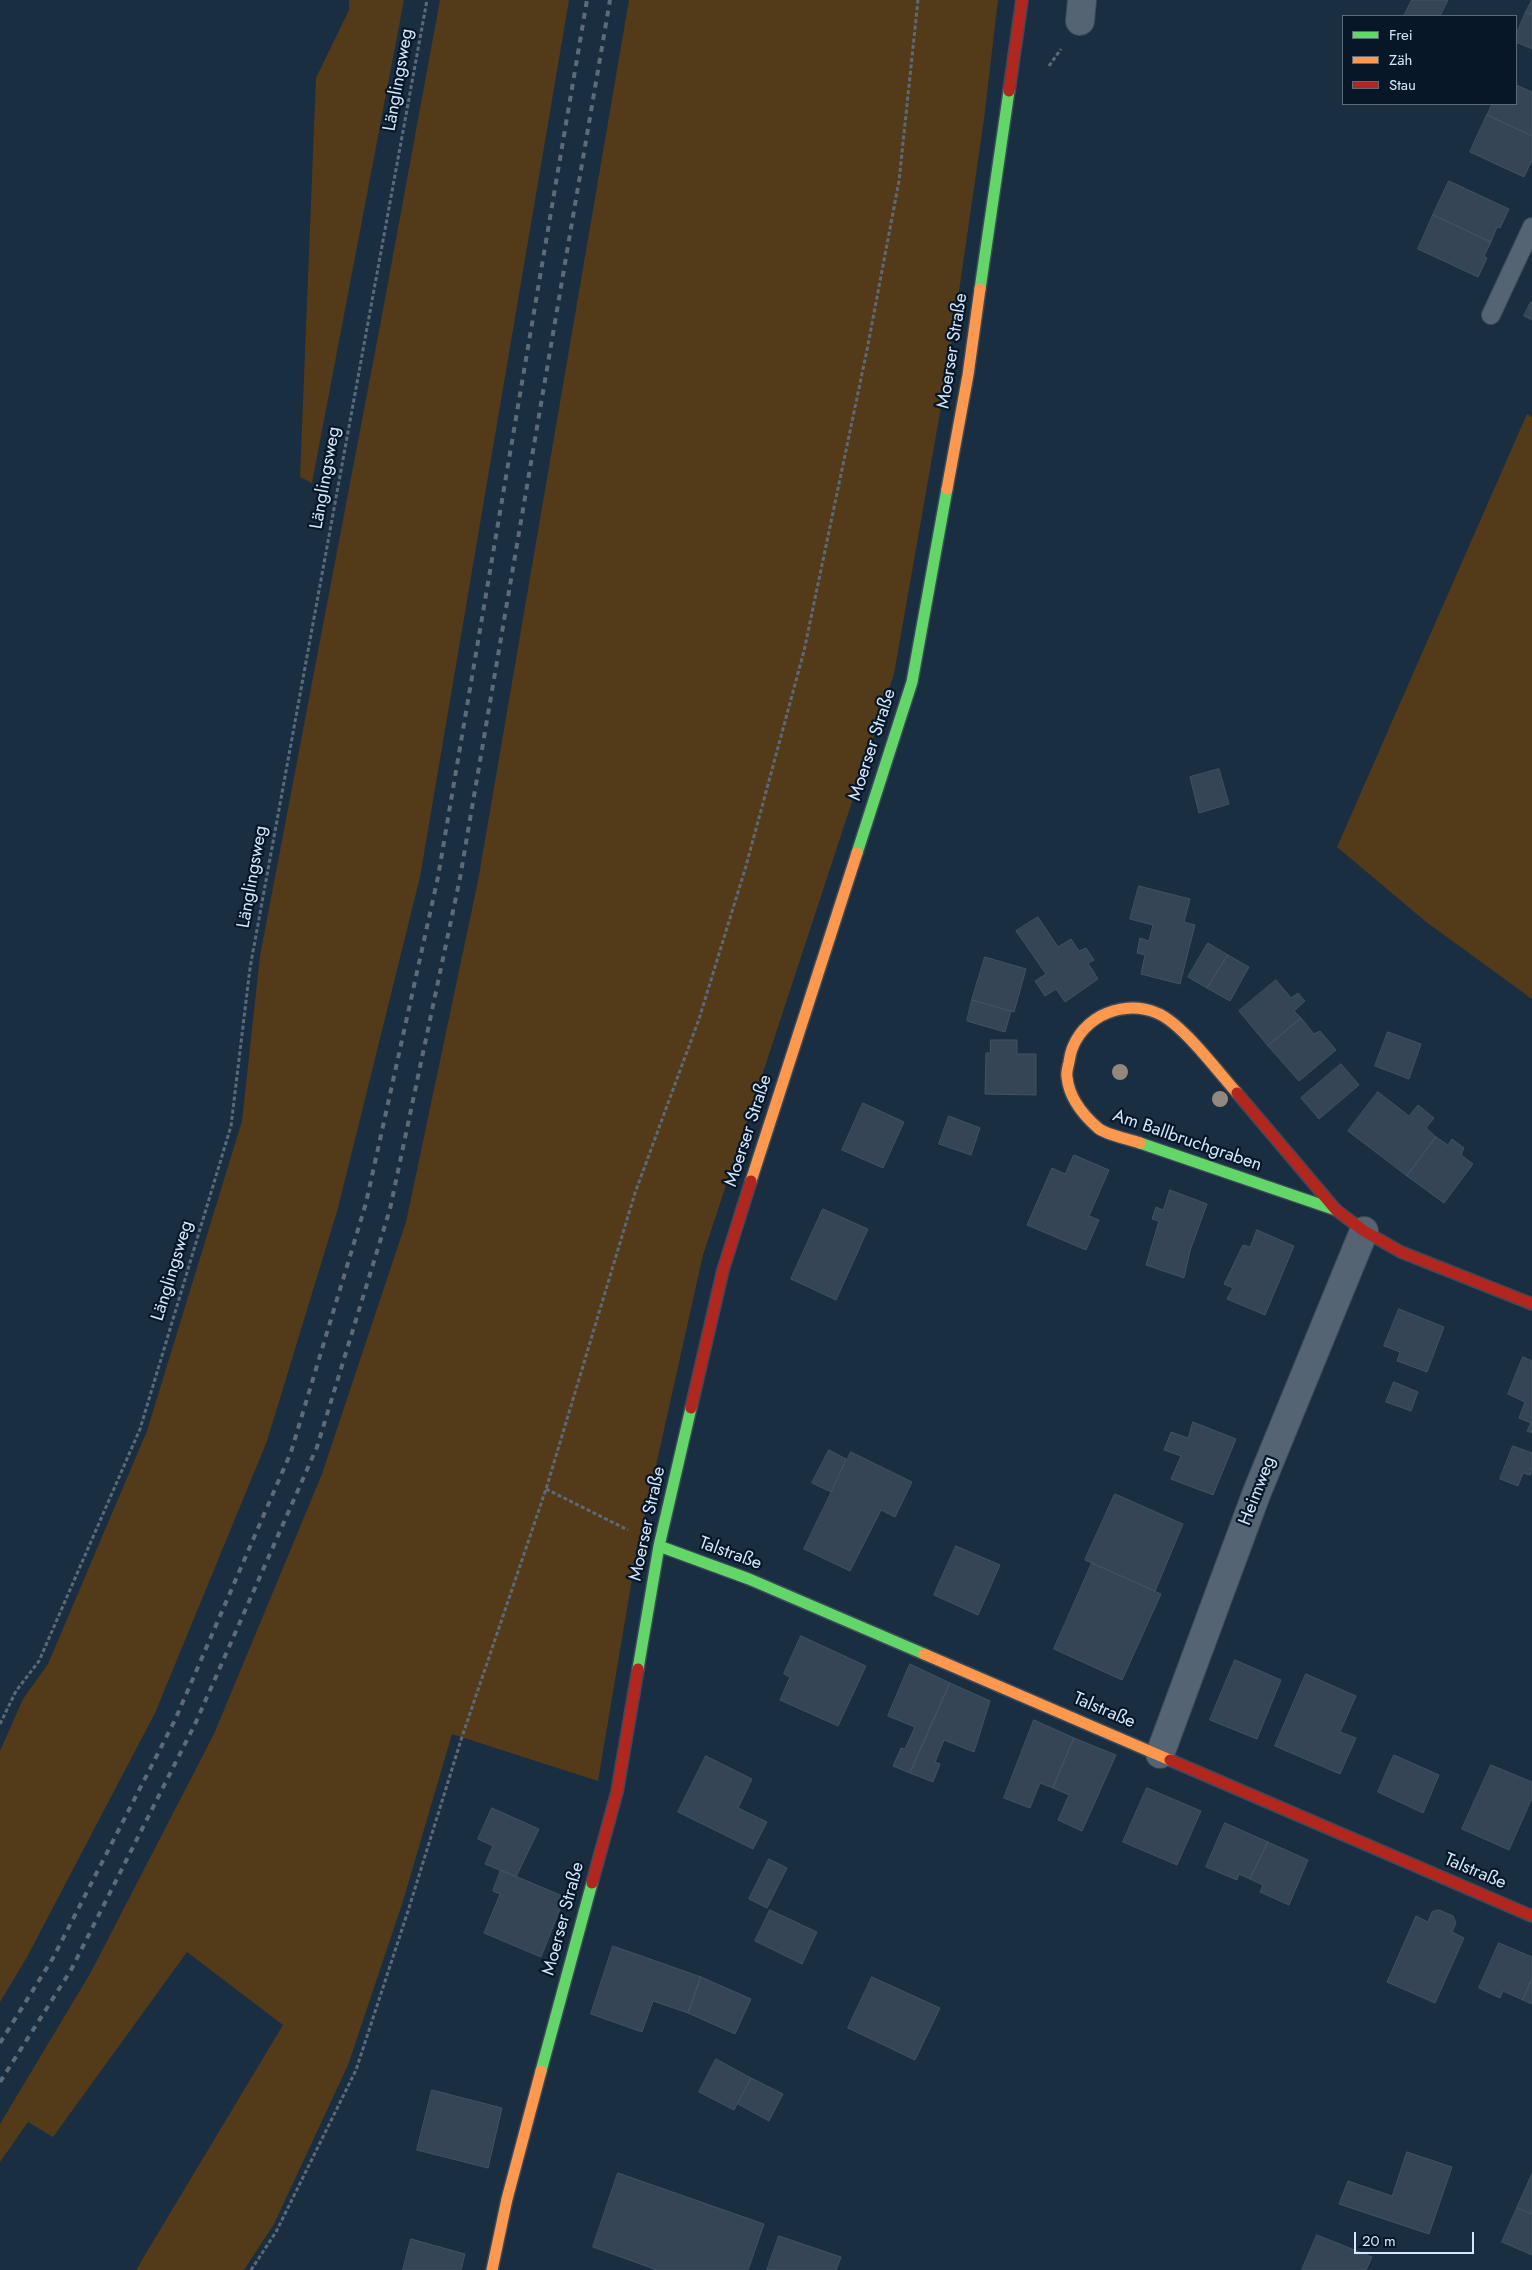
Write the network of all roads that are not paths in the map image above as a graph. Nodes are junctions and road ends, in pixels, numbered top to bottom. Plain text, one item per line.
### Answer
1 (1022, 0) edge
2 (1532, 227) edge
3 (1491, 315) dead end
4 (1336, 1210) junction
5 (1364, 1230) junction
6 (1532, 1304) edge
7 (659, 1546) junction
8 (1160, 1754) junction
9 (1532, 1916) edge
10 (492, 2270) edge

1 - 7 street, Moerser Straße
2 - 3 lane
4 - 4 street, Am Ballbruchgraben
4 - 5 street, Am Ballbruchgraben
5 - 6 street, Am Ballbruchgraben
5 - 8 street, Heimweg
7 - 8 street, Talstraße
7 - 10 street, Moerser Straße
8 - 9 street, Talstraße

